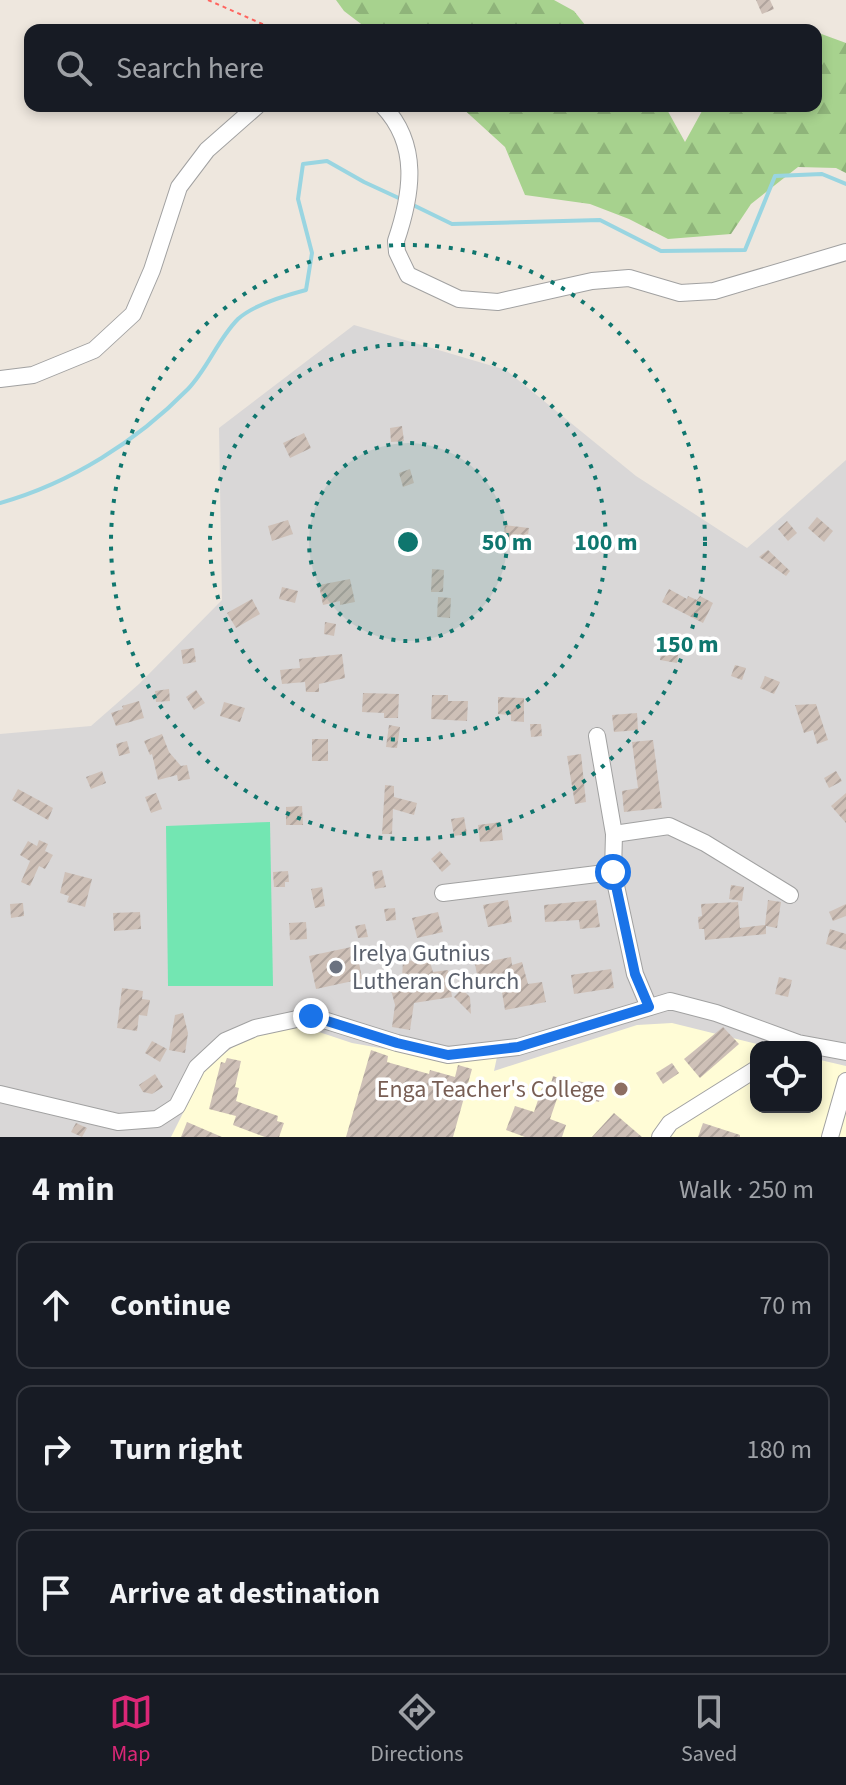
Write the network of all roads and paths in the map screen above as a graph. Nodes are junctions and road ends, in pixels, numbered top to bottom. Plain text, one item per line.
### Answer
1 (208, 0) edge
2 (262, 24) edge
3 (250, 112) edge
4 (389, 112) edge
5 (846, 252) edge
6 (0, 379) edge
7 (597, 736) dead end
8 (614, 834) junction
9 (613, 872) junction
10 (443, 893) dead end
11 (790, 895) dead end
12 (649, 1007) junction
13 (785, 1041) edge
14 (822, 1049) edge
15 (846, 1052) edge
16 (750, 1073) edge
17 (846, 1081) edge
18 (0, 1094) edge
19 (660, 1137) edge
20 (830, 1137) edge

1 - 2 path
3 - 6 street
4 - 5 street
7 - 8 street
8 - 9 street
8 - 11 street
9 - 10 street
9 - 12 street
12 - 13 street
12 - 18 street
14 - 15 street
16 - 19 street
17 - 20 street

